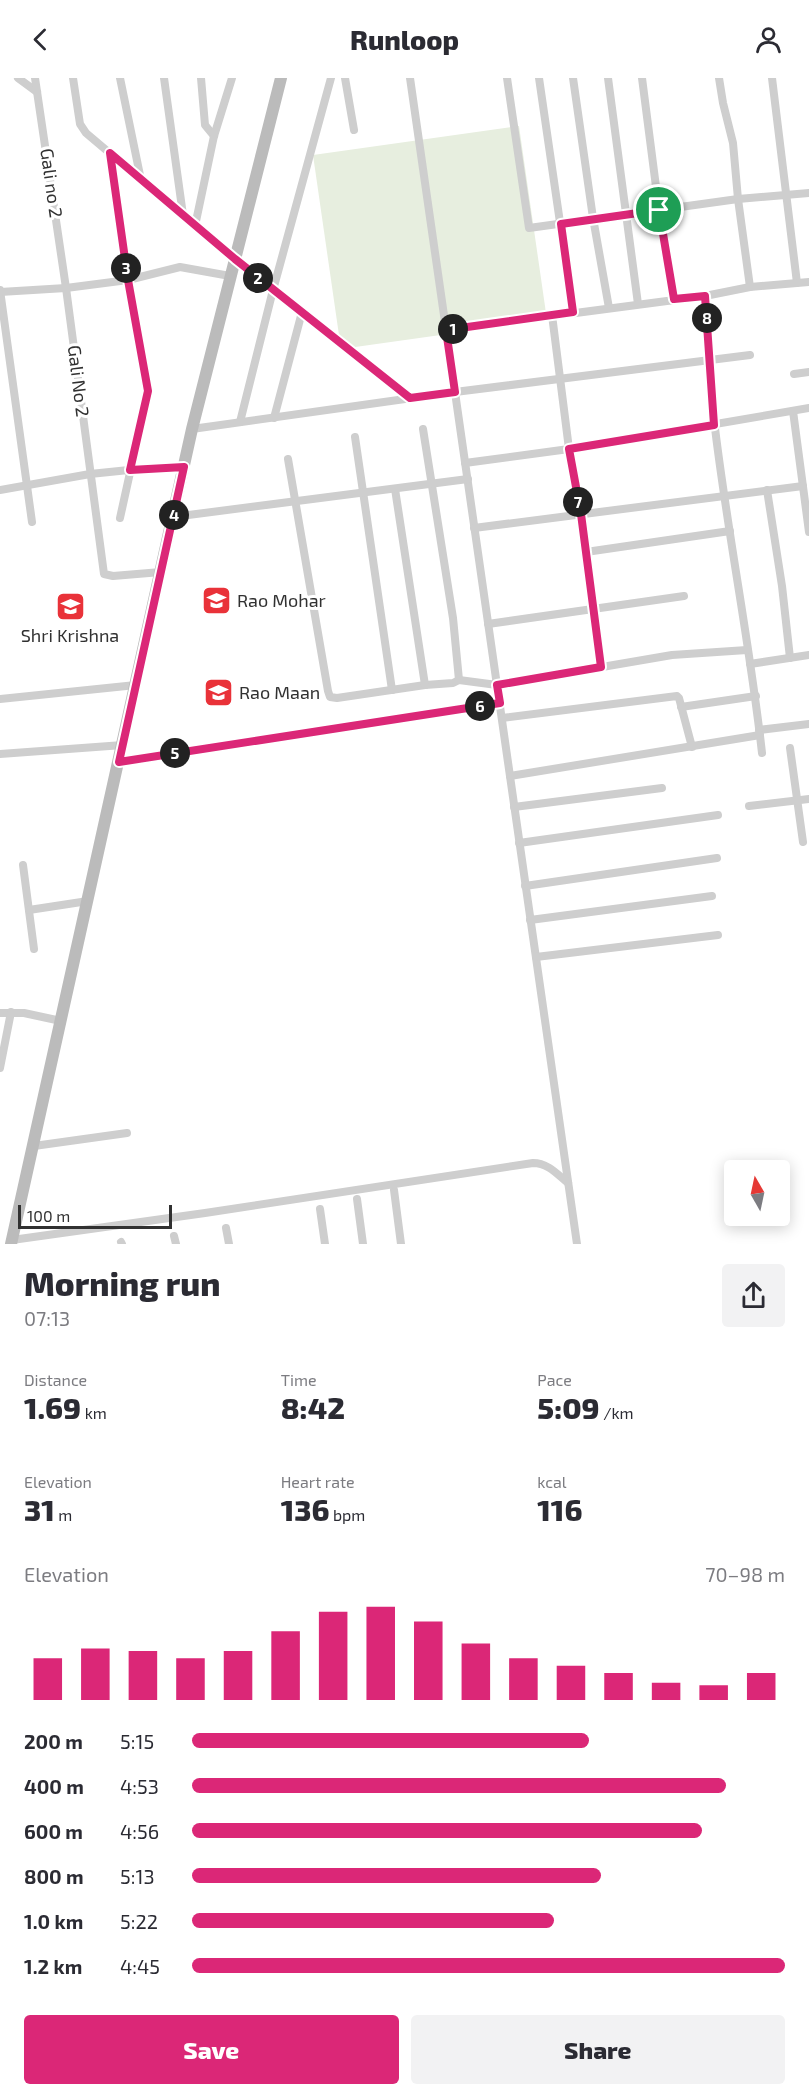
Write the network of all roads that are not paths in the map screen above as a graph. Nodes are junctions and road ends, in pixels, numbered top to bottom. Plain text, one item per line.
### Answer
1 (18, 78) edge
2 (35, 78) edge
3 (73, 78) edge
4 (120, 78) edge
5 (164, 78) edge
6 (201, 78) edge
7 (232, 78) edge
8 (281, 78) edge
9 (331, 78) edge
10 (345, 78) edge
11 (410, 78) edge
12 (507, 78) edge
13 (539, 78) edge
14 (573, 78) edge
15 (608, 78) edge
16 (642, 78) edge
17 (719, 78) edge
18 (772, 78) edge
19 (37, 92) junction
20 (354, 130) dead end
21 (214, 135) junction
22 (110, 153) junction
23 (141, 180) junction
24 (809, 193) edge
25 (786, 195) junction
26 (738, 199) junction
27 (659, 210) junction
28 (626, 214) junction
29 (183, 215) junction
30 (593, 218) junction
31 (561, 224) junction
32 (195, 226) junction
33 (235, 259) junction
34 (230, 276) junction
35 (128, 280) junction
36 (809, 282) edge
37 (797, 283) junction
38 (750, 287) junction
39 (66, 288) junction
40 (273, 290) junction
41 (0, 291) edge
42 (705, 296) junction
43 (674, 299) junction
44 (639, 304) junction
45 (609, 308) junction
46 (302, 312) junction
47 (573, 312) junction
48 (552, 315) junction
49 (446, 330) junction
50 (750, 355) dead end
51 (710, 360) junction
52 (809, 372) edge
53 (794, 374) dead end
54 (561, 378) junction
55 (455, 392) junction
56 (410, 398) junction
57 (809, 408) edge
58 (793, 411) junction
59 (274, 418) junction
60 (240, 423) junction
61 (714, 425) junction
62 (192, 429) junction
63 (423, 429) dead end
64 (354, 437) dead end
65 (569, 449) junction
66 (288, 459) dead end
67 (465, 463) junction
68 (184, 467) junction
69 (130, 470) junction
70 (90, 474) junction
71 (468, 479) junction
72 (431, 484) junction
73 (27, 486) junction
74 (803, 486) junction
75 (395, 489) junction
76 (0, 490) edge
77 (767, 490) junction
78 (362, 493) junction
79 (724, 495) junction
80 (294, 502) junction
81 (581, 514) junction
82 (173, 517) junction
83 (120, 518) dead end
84 (32, 522) dead end
85 (474, 528) junction
86 (730, 531) junction
87 (809, 532) edge
88 (586, 552) junction
89 (161, 572) junction
90 (684, 596) dead end
91 (593, 610) junction
92 (488, 624) junction
93 (747, 650) junction
94 (809, 655) edge
95 (790, 658) junction
96 (750, 664) junction
97 (601, 667) junction
98 (459, 680) junction
99 (136, 685) junction
100 (425, 685) junction
101 (497, 685) junction
102 (392, 690) junction
103 (756, 696) junction
104 (0, 699) edge
105 (500, 703) junction
106 (681, 707) junction
107 (501, 718) junction
108 (809, 724) edge
109 (760, 733) junction
110 (123, 745) junction
111 (692, 747) junction
112 (790, 748) dead end
113 (762, 753) dead end
114 (0, 754) edge
115 (119, 762) junction
116 (510, 776) junction
117 (662, 788) dead end
118 (809, 799) edge
119 (797, 801) junction
120 (749, 806) dead end
121 (514, 807) junction
122 (718, 815) dead end
123 (803, 842) dead end
124 (519, 843) junction
125 (717, 858) dead end
126 (23, 865) dead end
127 (525, 886) junction
128 (712, 896) dead end
129 (88, 901) junction
130 (29, 910) junction
131 (530, 920) junction
132 (718, 935) dead end
133 (34, 949) dead end
134 (536, 957) junction
135 (11, 1012) junction
136 (0, 1013) edge
137 (61, 1021) junction
138 (0, 1068) edge
139 (127, 1133) dead end
140 (33, 1146) junction
141 (568, 1183) junction
142 (394, 1190) dead end
143 (357, 1199) dead end
144 (320, 1209) dead end
145 (226, 1228) dead end
146 (11, 1242) edge
147 (229, 1244) edge
148 (326, 1244) edge
149 (363, 1244) edge
150 (401, 1244) edge
151 (577, 1244) edge

1 - 19 street
2 - 19 street, Gali no 2
3 - 22 street
4 - 23 street
5 - 29 street
6 - 21 street
7 - 21 street
8 - 33 street
9 - 40 street
10 - 20 street
11 - 49 street
12 - 31 street
13 - 31 street
14 - 30 street
15 - 28 street
16 - 27 street
17 - 26 street
18 - 25 street
19 - 39 street, Gali no 2
21 - 32 street
22 - 23 street
22 - 35 street
23 - 29 street
24 - 25 street
25 - 26 street
25 - 37 street
26 - 27 street
26 - 38 street
27 - 28 street
27 - 43 street
28 - 30 street
28 - 44 street
29 - 32 street
30 - 31 street
30 - 45 street
31 - 47 street
32 - 33 street
33 - 34 street
33 - 40 street
34 - 35 street
34 - 62 street
35 - 39 street
35 - 69 street
36 - 37 street
37 - 38 street
38 - 42 street
39 - 41 street
39 - 70 street, Gali No 2
40 - 46 street
40 - 60 street
41 - 73 street
42 - 43 street
42 - 51 street
43 - 44 street
44 - 45 street
45 - 47 street
46 - 56 street
46 - 59 street
47 - 48 street
48 - 49 street
48 - 54 street
49 - 55 street
50 - 51 street
51 - 54 street
51 - 61 street
52 - 53 street
54 - 55 street
54 - 65 street
55 - 56 street
55 - 67 street
56 - 59 street
57 - 58 street
58 - 61 street
58 - 74 street
59 - 60 street
60 - 62 street
61 - 65 street
61 - 79 street
62 - 68 street
63 - 72 street
64 - 78 street
65 - 67 street
65 - 81 street
66 - 80 street
67 - 71 street
68 - 69 street
68 - 82 street
69 - 70 street
69 - 83 street
70 - 73 street
70 - 89 street, Gali No 2
71 - 72 street
71 - 85 street
72 - 75 street
72 - 98 street
73 - 76 street
73 - 84 street
74 - 77 street
74 - 87 street
75 - 78 street
75 - 100 street
77 - 79 street
77 - 95 street
78 - 80 street
78 - 102 street
79 - 81 street
79 - 86 street
80 - 82 street
80 - 102 street
81 - 85 street
81 - 88 street
82 - 89 street
85 - 92 street
86 - 88 street
86 - 93 street
88 - 91 street
89 - 99 street
90 - 91 street
91 - 92 street
91 - 97 street
92 - 101 street
93 - 96 street
93 - 97 street
94 - 95 street
95 - 96 street
96 - 103 street
97 - 101 street
98 - 100 street
98 - 101 street
99 - 104 street
99 - 110 street
100 - 102 street
101 - 105 street
103 - 106 street
103 - 109 street
105 - 107 street
105 - 115 lane
106 - 107 street
106 - 111 street
107 - 116 street
108 - 109 street
109 - 111 street
109 - 113 street
110 - 114 street
110 - 115 street
111 - 116 street
112 - 119 street
115 - 129 street
116 - 121 street
117 - 121 street
118 - 119 street
119 - 120 street
119 - 123 street
121 - 124 street
122 - 124 street
124 - 127 street
125 - 127 street
126 - 130 street
127 - 131 street
128 - 131 street
129 - 130 street
129 - 137 street
130 - 133 street
131 - 134 street
132 - 134 street
134 - 141 street
135 - 136 street
135 - 137 street
135 - 138 street
137 - 140 street
139 - 140 street
140 - 146 street
141 - 146 street
141 - 151 street
142 - 150 street
143 - 149 street
144 - 148 street
145 - 147 street

